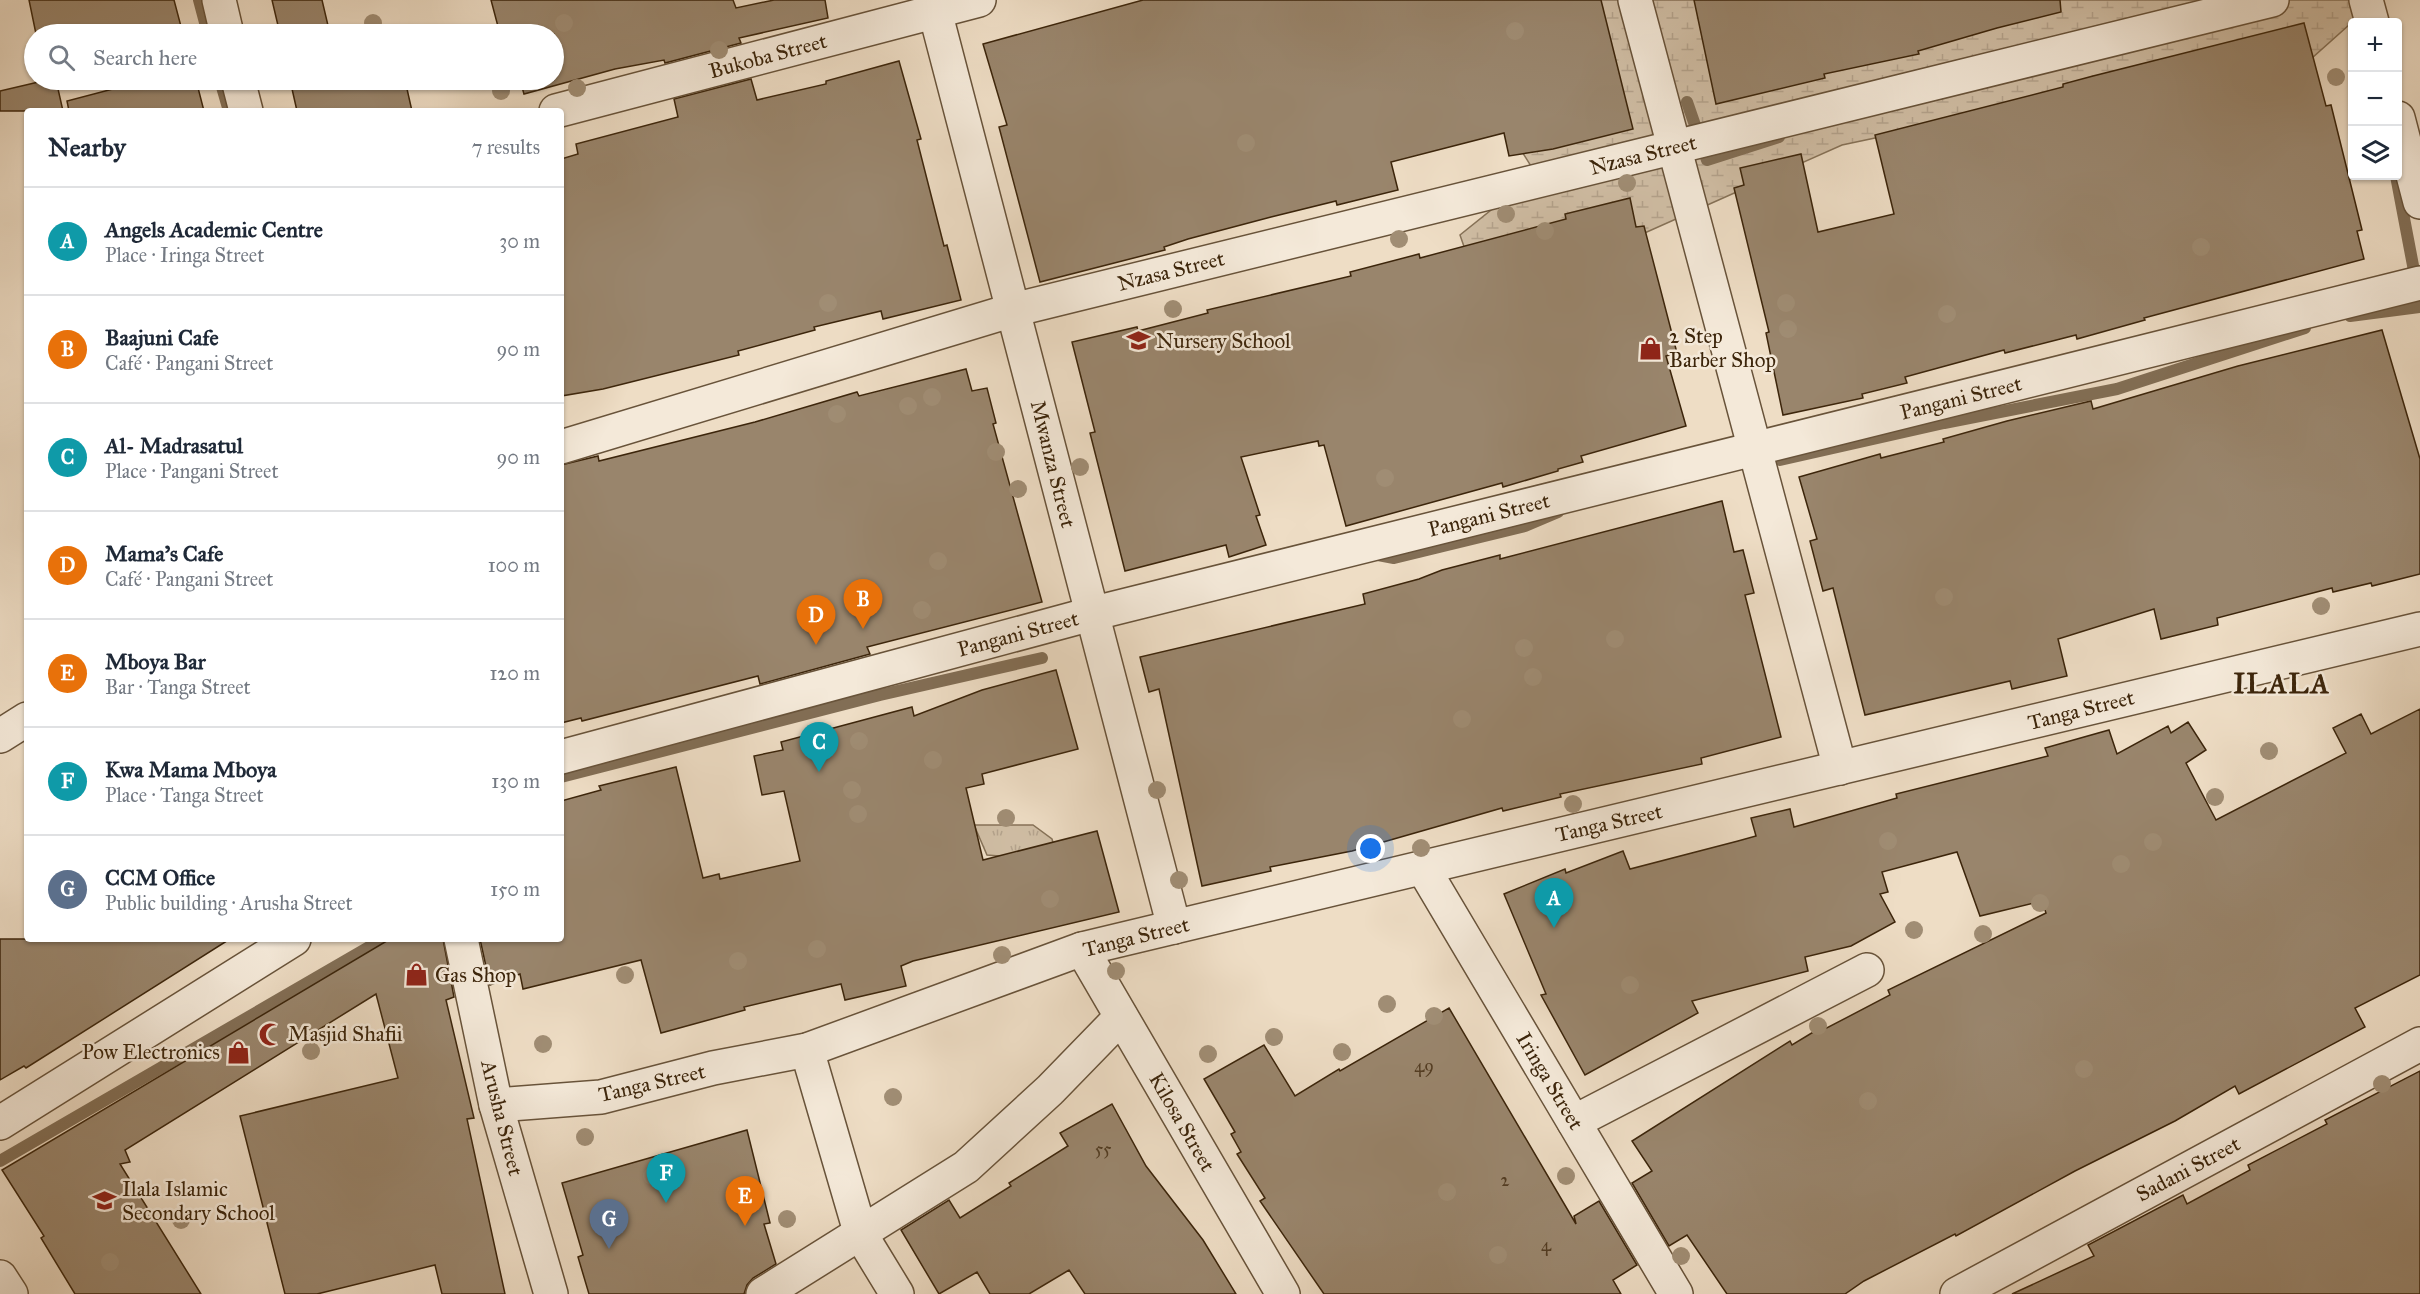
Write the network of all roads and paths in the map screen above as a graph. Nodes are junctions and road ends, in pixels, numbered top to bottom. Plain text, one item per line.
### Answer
1 (219, 0) edge
2 (980, 0) edge
3 (1635, 0) edge
4 (2272, 0) edge
5 (2366, 0) edge
6 (934, 6) edge
7 (2371, 18) edge
8 (225, 24) edge
9 (241, 90) edge
10 (245, 108) edge
11 (564, 109) edge
12 (2399, 126) edge
13 (1674, 147) junction
14 (2420, 202) edge
15 (2420, 284) edge
16 (1013, 310) junction
17 (564, 446) edge
18 (1755, 448) junction
19 (1092, 614) junction
20 (2420, 629) edge
21 (24, 721) edge
22 (0, 736) edge
23 (564, 756) edge
24 (1840, 768) junction
25 (1423, 868) junction
26 (1174, 927) junction
27 (289, 942) edge
28 (462, 942) edge
29 (1082, 949) junction
30 (1867, 970) dead end
31 (1121, 1017) junction
32 (2420, 1044) edge
33 (807, 1050) junction
34 (496, 1105) junction
35 (1574, 1122) junction
36 (0, 1123) edge
37 (861, 1235) junction
38 (0, 1277) edge
39 (10, 1294) edge
40 (551, 1294) edge
41 (763, 1294) edge
42 (897, 1294) edge
43 (1282, 1294) edge
44 (1676, 1294) edge
45 (1957, 1294) edge

1 - 8 street
2 - 6 street, Bukoba Street
3 - 13 street
4 - 13 street, Nzasa Street
5 - 7 street
6 - 11 street, Bukoba Street
6 - 16 street, Mwanza Street
9 - 10 street
12 - 14 street
13 - 16 street, Nzasa Street
13 - 18 street
15 - 18 street, Pangani Street
16 - 17 street
16 - 19 street, Mwanza Street
18 - 19 street, Pangani Street
18 - 24 street
19 - 23 street, Pangani Street
19 - 26 street, Mwanza Street
20 - 24 street, Tanga Street
21 - 22 street
24 - 25 street, Tanga Street
25 - 26 street, Tanga Street
25 - 35 street, Iringa Street
26 - 29 street, Tanga Street
27 - 36 street
28 - 34 street, Arusha Street
29 - 31 street, Kilosa Street
29 - 33 street, Tanga Street
30 - 35 street
31 - 37 street
31 - 43 street, Kilosa Street
32 - 45 street, Sadani Street
33 - 34 street, Tanga Street
33 - 37 street
34 - 40 street, Arusha Street
35 - 44 street, Iringa Street
37 - 41 street
37 - 42 street
38 - 39 street

